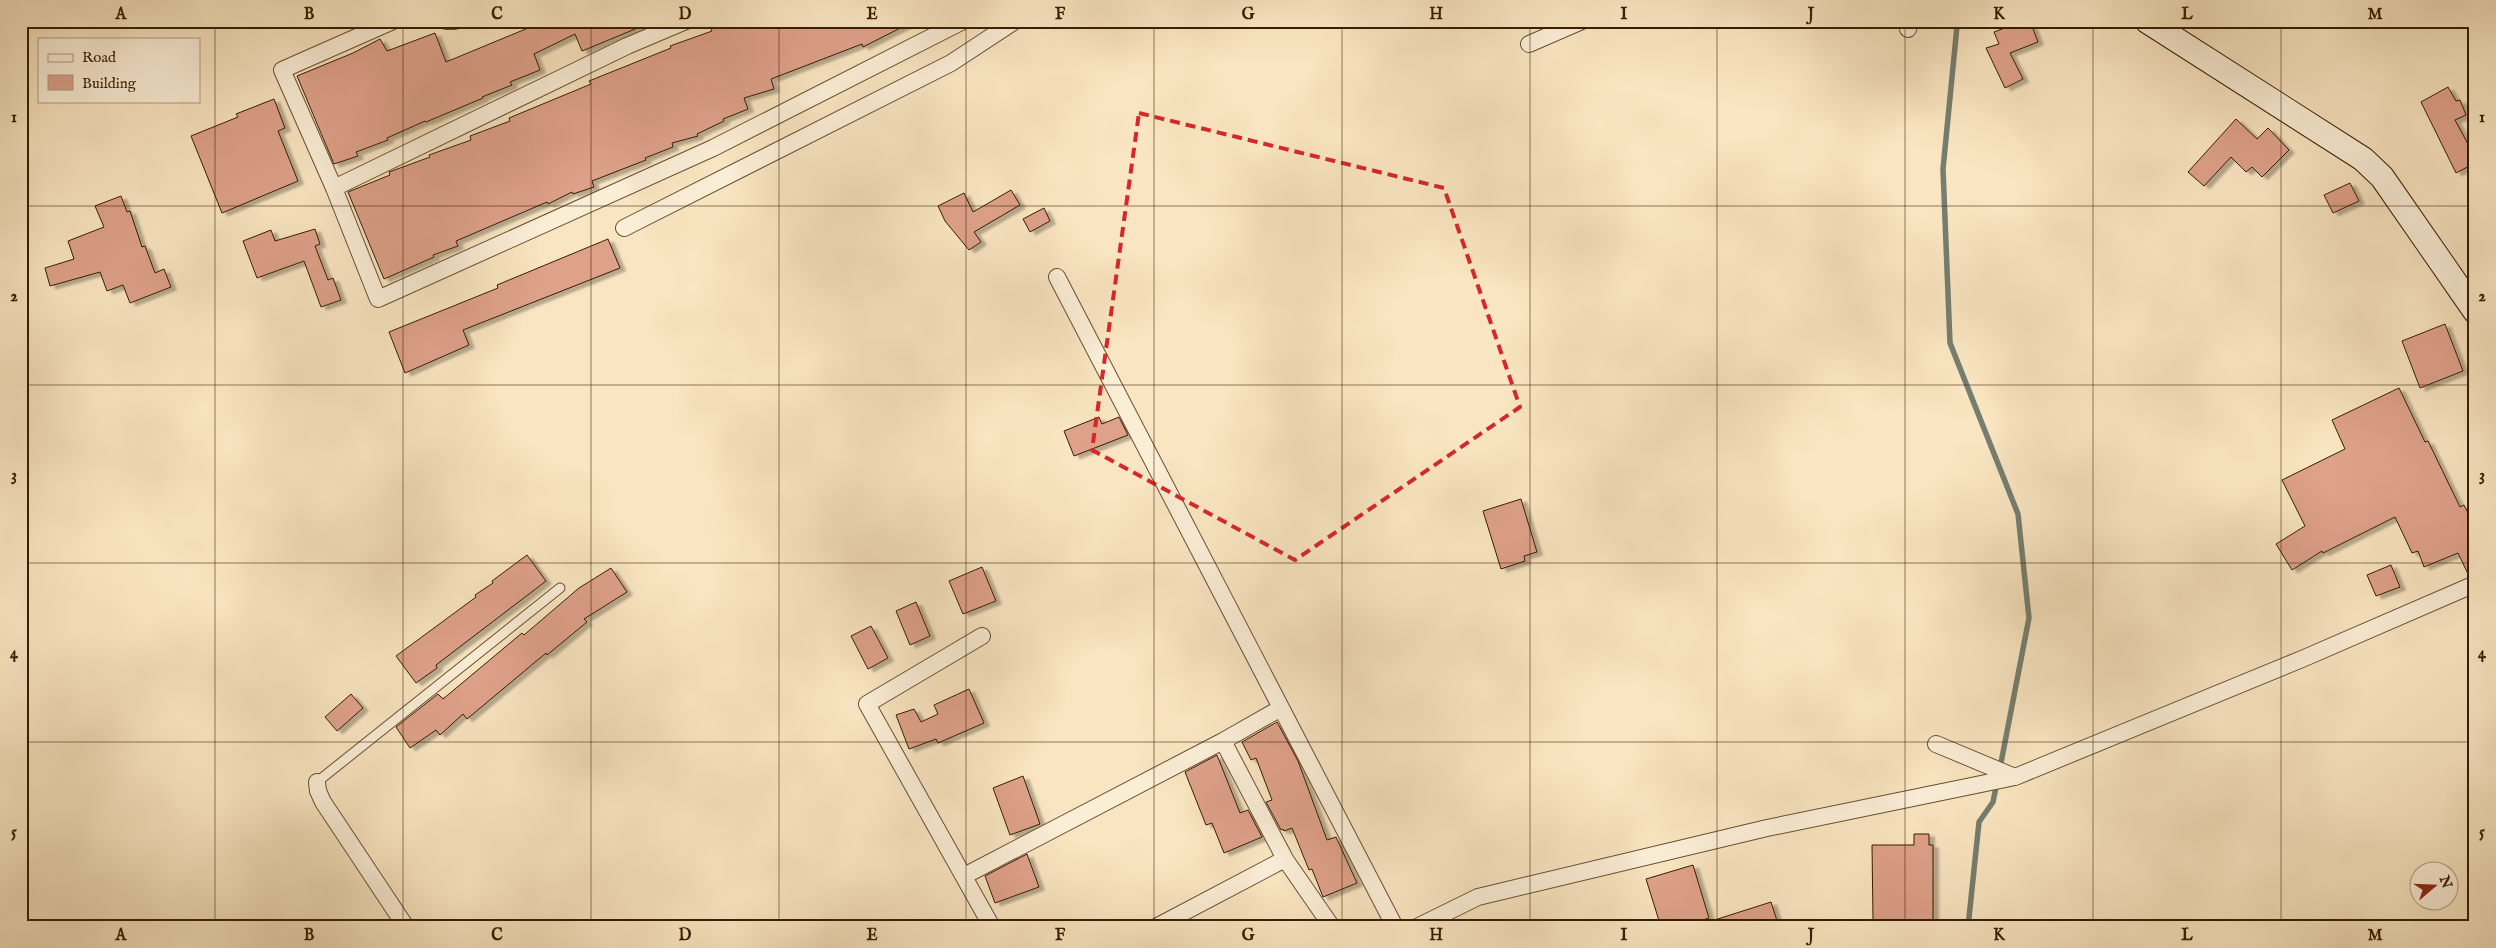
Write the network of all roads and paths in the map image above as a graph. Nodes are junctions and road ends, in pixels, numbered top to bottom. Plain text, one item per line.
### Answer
1 (393, 21) edge
2 (446, 21) edge
3 (454, 21) edge
4 (686, 21) edge
5 (964, 21) edge
6 (1015, 21) edge
7 (1582, 21) edge
8 (2147, 21) edge
9 (1529, 44) dead end
10 (334, 188) junction
11 (624, 228) dead end
12 (1057, 277) dead end
13 (2475, 311) edge
14 (2475, 584) edge
15 (560, 588) dead end
16 (982, 636) dead end
17 (1281, 708) junction
18 (1223, 741) junction
19 (1936, 744) dead end
20 (2014, 777) junction
21 (317, 782) joint
22 (1285, 859) junction
23 (964, 876) junction
24 (406, 927) edge
25 (992, 927) edge
26 (1156, 927) edge
27 (1332, 927) edge
28 (1395, 927) edge
29 (1417, 927) edge

1 - 10 street
2 - 3 street
4 - 10 street
5 - 10 street
6 - 11 street
7 - 9 street
8 - 13 main road
12 - 17 street
14 - 20 street
15 - 21 lane
16 - 23 street
17 - 18 street
17 - 28 street
18 - 22 street
18 - 23 street
19 - 20 street
20 - 29 street
21 - 24 street
22 - 26 street
22 - 27 street
23 - 25 street

